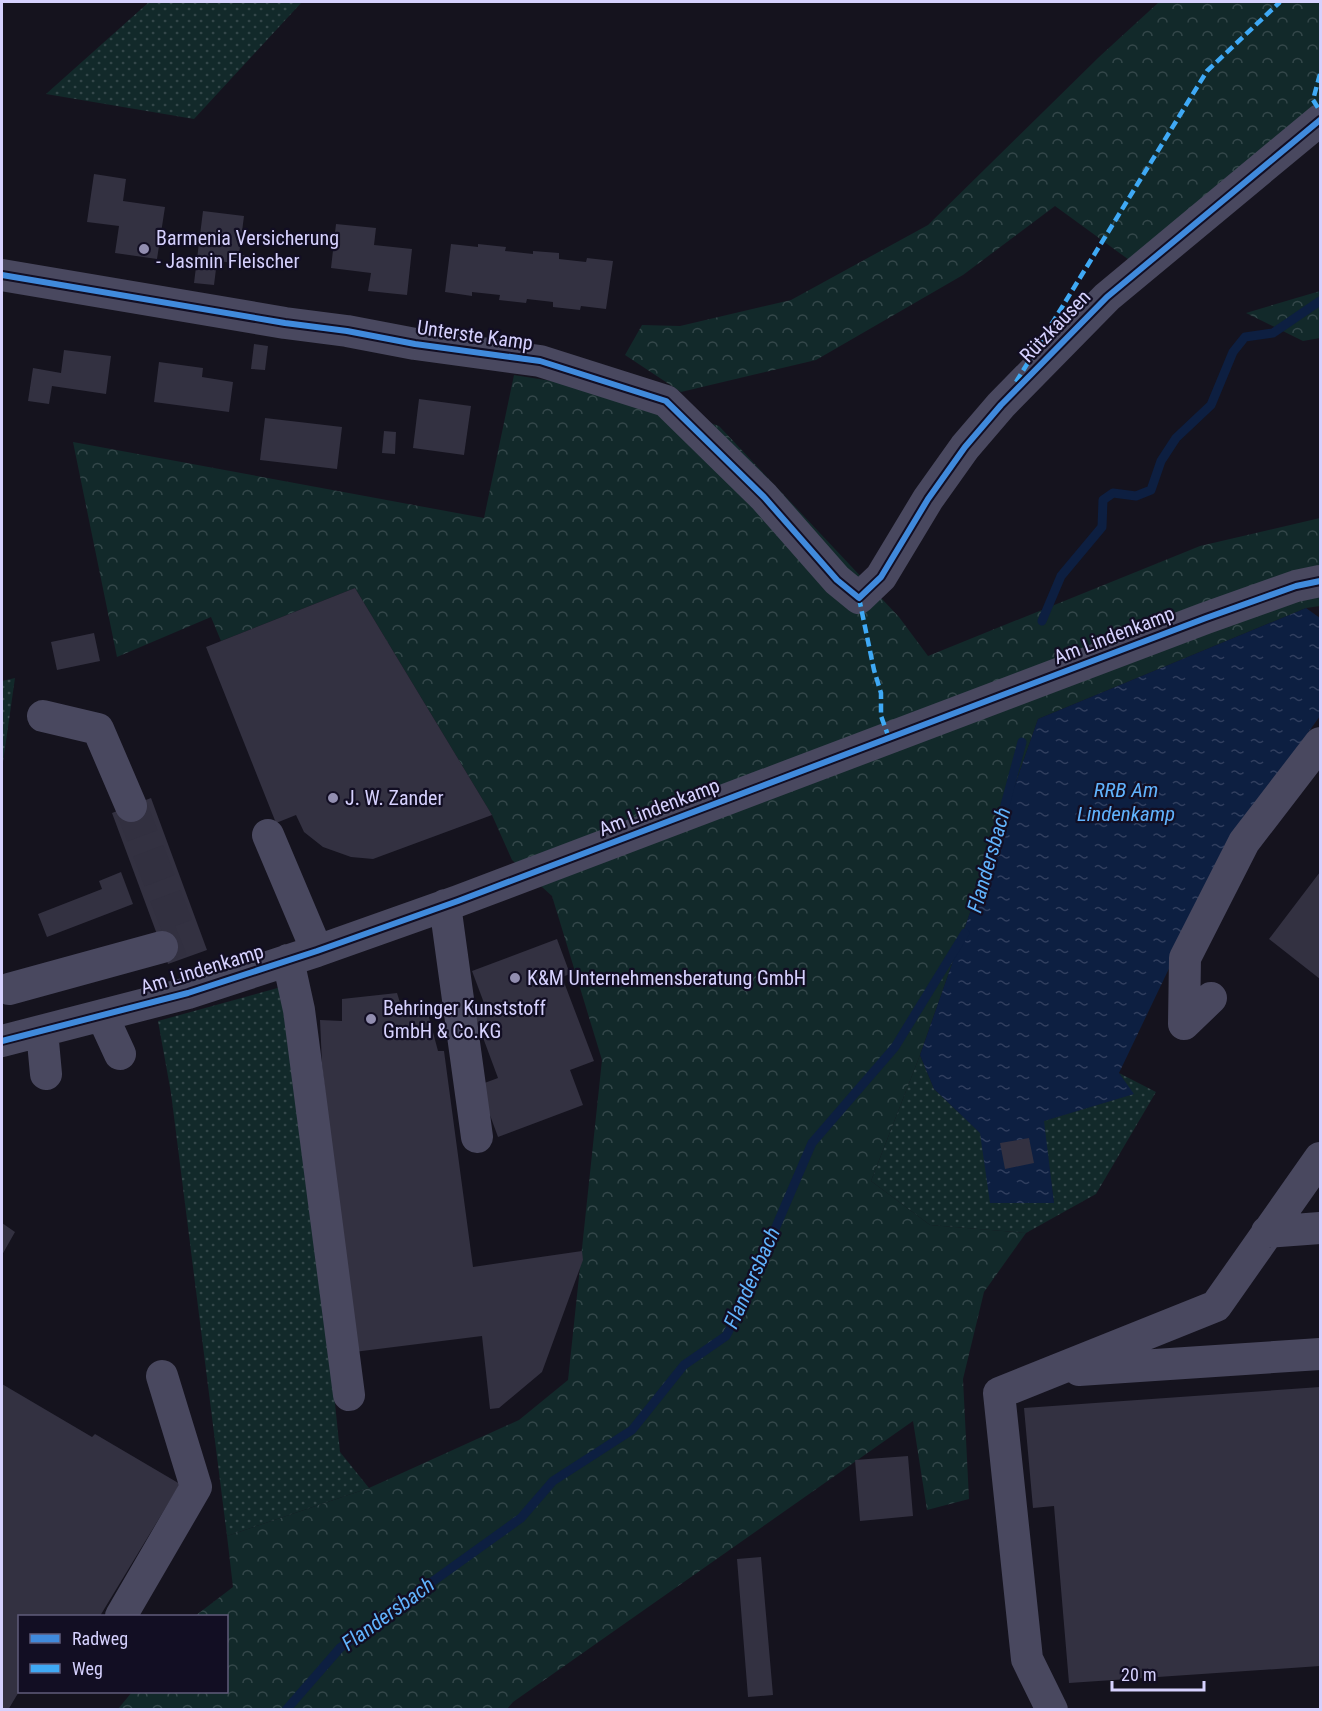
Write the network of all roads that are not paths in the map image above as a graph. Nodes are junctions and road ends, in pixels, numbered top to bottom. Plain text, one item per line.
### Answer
1 (1320, 120) edge
2 (2, 275) edge
3 (1320, 581) edge
4 (859, 598) joint
5 (43, 716) dead end
6 (1320, 743) edge
7 (130, 806) tunnel mouth
8 (268, 835) dead end
9 (445, 905) junction
10 (162, 947) tunnel mouth
11 (317, 951) junction
12 (288, 960) junction
13 (9, 990) dead end
14 (1211, 998) dead end
15 (102, 1015) junction
16 (42, 1031) junction
17 (2, 1041) edge
18 (120, 1054) dead end
19 (46, 1074) dead end
20 (477, 1137) dead end
21 (1320, 1158) edge
22 (1320, 1228) edge
23 (1267, 1232) junction
24 (1320, 1354) edge
25 (1050, 1372) junction
26 (162, 1376) dead end
27 (349, 1395) dead end
28 (123, 1615) edge
29 (1052, 1710) edge

1 - 4 street, Rützkausen
2 - 4 street, Unterste Kamp
3 - 9 street, Am Lindenkamp
5 - 7 street
6 - 14 street
8 - 11 street
9 - 11 street, Am Lindenkamp
9 - 20 street
10 - 13 street
11 - 12 street, Am Lindenkamp
12 - 15 street, Am Lindenkamp
12 - 27 street
15 - 16 street, Am Lindenkamp
15 - 18 street
16 - 17 street, Am Lindenkamp
16 - 19 street
21 - 23 street
22 - 23 street
23 - 25 street
24 - 25 street
25 - 29 street
26 - 28 street

